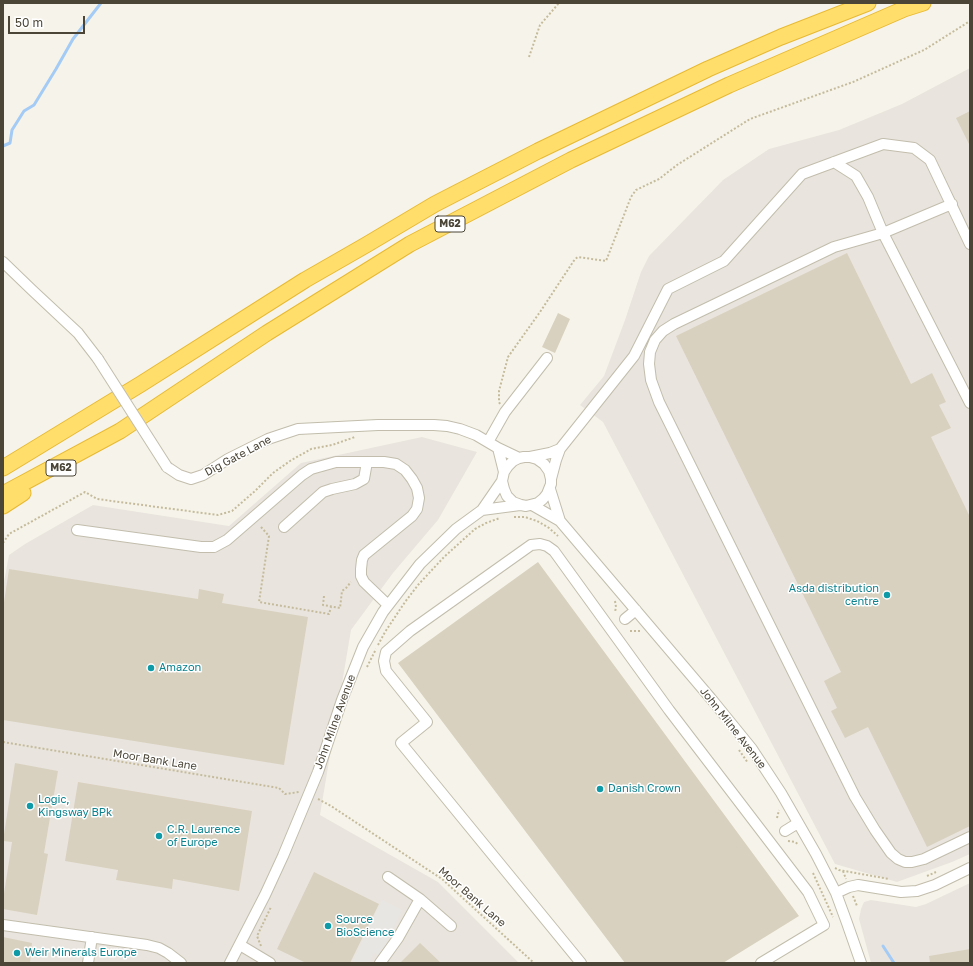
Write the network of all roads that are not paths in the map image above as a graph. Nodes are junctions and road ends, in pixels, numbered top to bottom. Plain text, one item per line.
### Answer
1 (868, 3) edge
2 (923, 3) edge
3 (834, 162) junction
4 (952, 204) junction
5 (884, 233) junction
6 (970, 244) edge
7 (3, 262) edge
8 (547, 358) dead end
9 (970, 403) edge
10 (120, 431) junction
11 (488, 442) junction
12 (498, 448) junction
13 (560, 449) junction
14 (524, 458) junction
15 (367, 462) junction
16 (3, 468) edge
17 (503, 476) junction
18 (550, 484) junction
19 (3, 494) edge
20 (521, 505) junction
21 (532, 505) junction
22 (3, 506) edge
23 (482, 510) junction
24 (560, 521) junction
25 (284, 527) dead end
26 (77, 530) dead end
27 (388, 606) junction
28 (636, 610) junction
29 (625, 619) dead end
30 (798, 823) junction
31 (786, 836) road end
32 (970, 837) edge
33 (970, 868) edge
34 (388, 877) dead end
35 (836, 893) junction
36 (420, 899) junction
37 (3, 925) edge
38 (451, 926) dead end
39 (92, 937) junction
40 (240, 945) junction
41 (88, 963) edge
42 (181, 963) edge
43 (230, 963) edge
44 (270, 963) edge
45 (380, 963) edge
46 (581, 963) edge
47 (761, 963) edge
48 (861, 963) edge

1 - 16 highway, M62
2 - 10 highway, M62
3 - 4 street
3 - 5 street
3 - 13 street
4 - 5 street
4 - 6 street
5 - 9 street
5 - 32 street
7 - 11 street, Dig Gate Lane, bridge
8 - 11 street
10 - 19 highway, M62
10 - 22 highway, M62
11 - 12 street, Dig Gate Lane
12 - 14 street, Dig Gate Lane
12 - 17 street
13 - 14 street
13 - 18 street
14 - 17 street
14 - 18 street
15 - 25 street
15 - 26 street
15 - 27 street
17 - 20 street
17 - 23 street, John Milne Avenue
18 - 21 street
18 - 24 street, John Milne Avenue
20 - 21 street
20 - 23 street, John Milne Avenue
21 - 24 street, John Milne Avenue
23 - 27 street, John Milne Avenue
24 - 28 street, John Milne Avenue
27 - 40 street, John Milne Avenue
28 - 29 street
28 - 30 street, John Milne Avenue
30 - 31 street
30 - 35 street, John Milne Avenue
33 - 35 street
34 - 36 street
35 - 48 street, John Milne Avenue
36 - 38 street
36 - 45 street
37 - 39 street
39 - 41 street
39 - 42 street
40 - 43 street, John Milne Avenue
40 - 44 street
46 - 47 street

